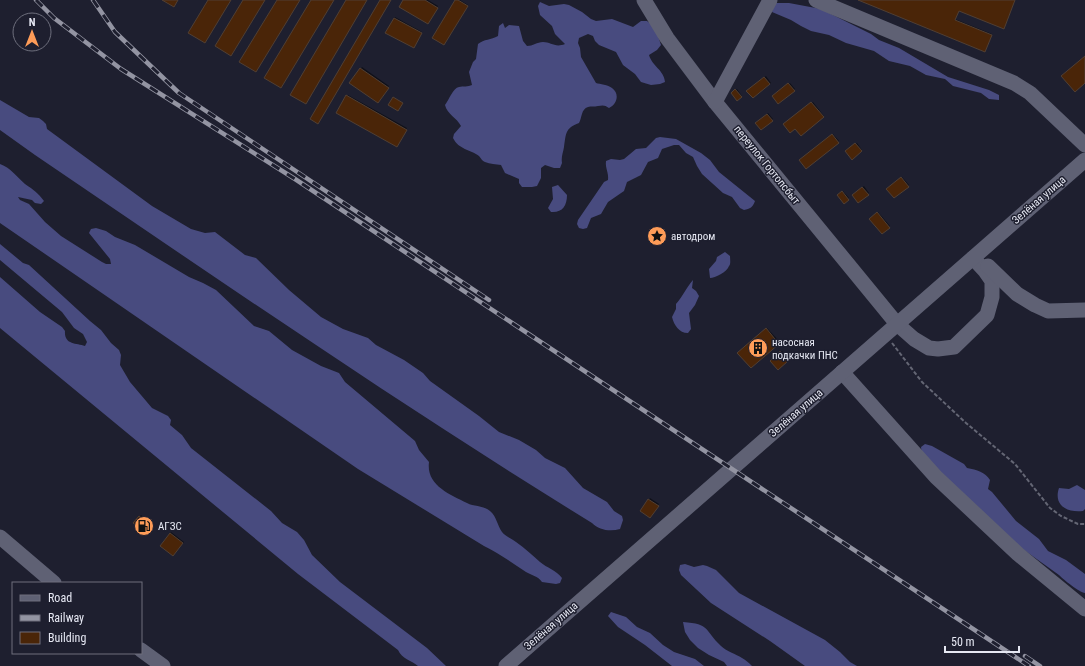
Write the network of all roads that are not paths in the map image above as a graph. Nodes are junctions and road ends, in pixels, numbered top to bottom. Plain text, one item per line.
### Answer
1 (644, 0) edge
2 (770, 0) edge
3 (816, 0) edge
4 (716, 102) junction
5 (1085, 145) edge
6 (1085, 160) edge
7 (973, 258) junction
8 (1085, 310) edge
9 (897, 324) junction
10 (842, 372) junction
11 (0, 537) edge
12 (53, 582) edge
13 (1085, 609) edge
14 (142, 651) edge
15 (163, 666) edge
16 (506, 666) edge

1 - 4 street, переулок Гортопсбыт
2 - 4 street
3 - 5 street
4 - 9 street, переулок Гортопсбыт
6 - 7 street, Зелёная улица
7 - 8 street
7 - 9 street, Зелёная улица
7 - 9 street, переулок Гортопсбыт
9 - 10 street, Зелёная улица
10 - 13 street
10 - 16 street, Зелёная улица
11 - 12 street
14 - 15 street

